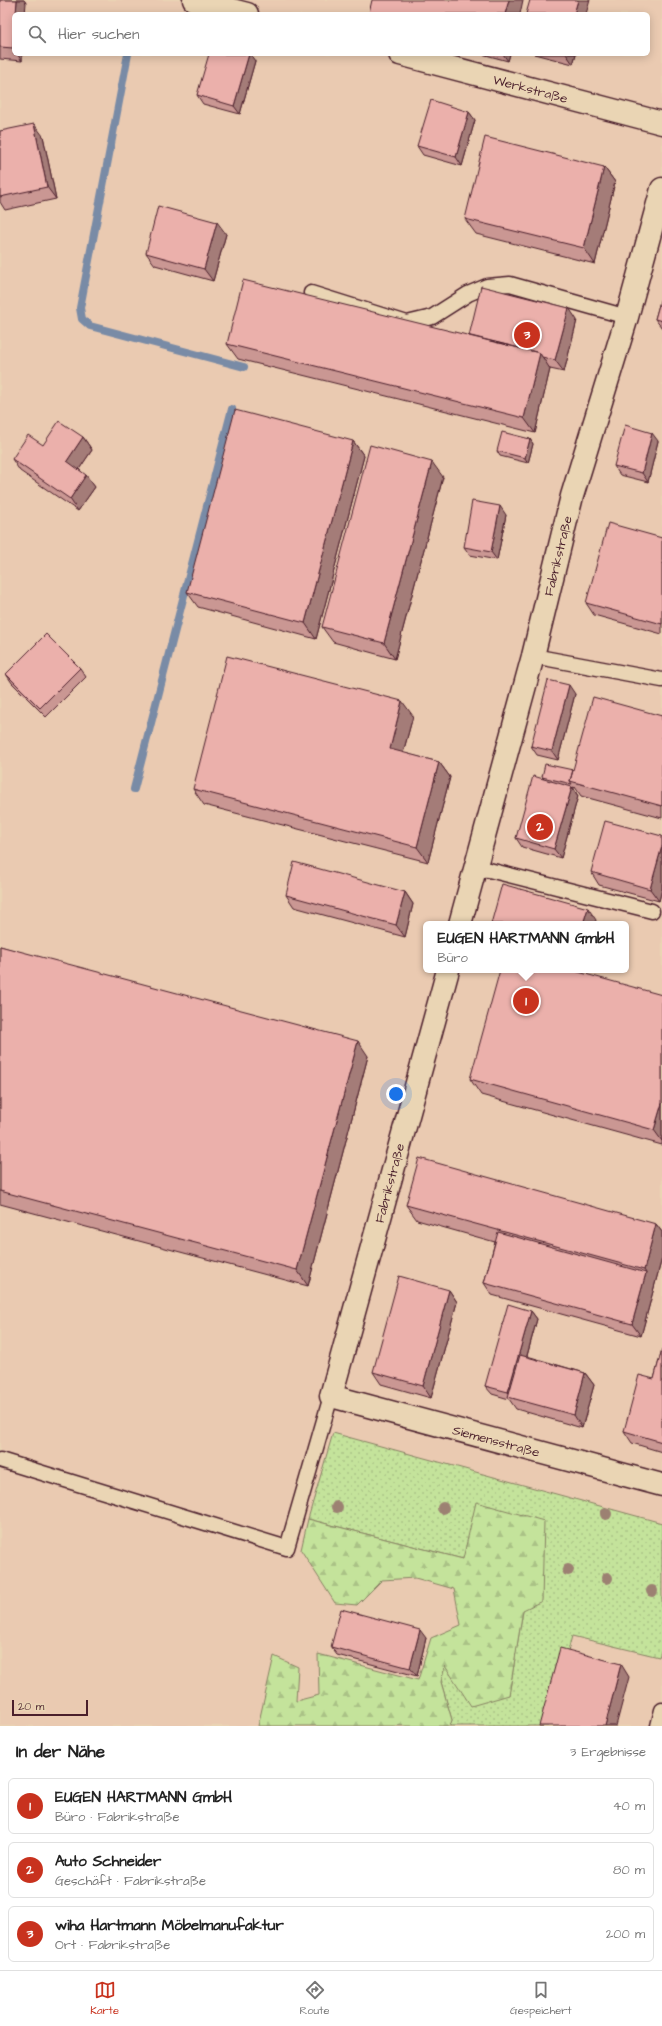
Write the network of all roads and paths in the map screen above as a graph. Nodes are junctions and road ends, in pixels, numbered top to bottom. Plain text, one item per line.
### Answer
1 (194, 0) edge
2 (239, 12) edge
3 (408, 56) edge
4 (662, 123) edge
5 (662, 189) edge
6 (311, 293) dead end
7 (627, 317) junction
8 (533, 656) junction
9 (662, 680) edge
10 (475, 869) junction
11 (652, 911) dead end
12 (461, 921) edge
13 (447, 973) edge
14 (331, 1396) junction
15 (0, 1460) edge
16 (662, 1486) edge
17 (662, 1710) edge
18 (658, 1726) edge

1 - 2 street
3 - 4 street, Werkstraße
5 - 7 street, Fabrikstraße
6 - 7 lane
7 - 8 street, Fabrikstraße
8 - 9 lane
8 - 10 street, Fabrikstraße
10 - 11 lane
10 - 12 street, Fabrikstraße
13 - 14 street, Fabrikstraße
14 - 15 lane
14 - 16 street, Siemensstraße
17 - 18 lane

